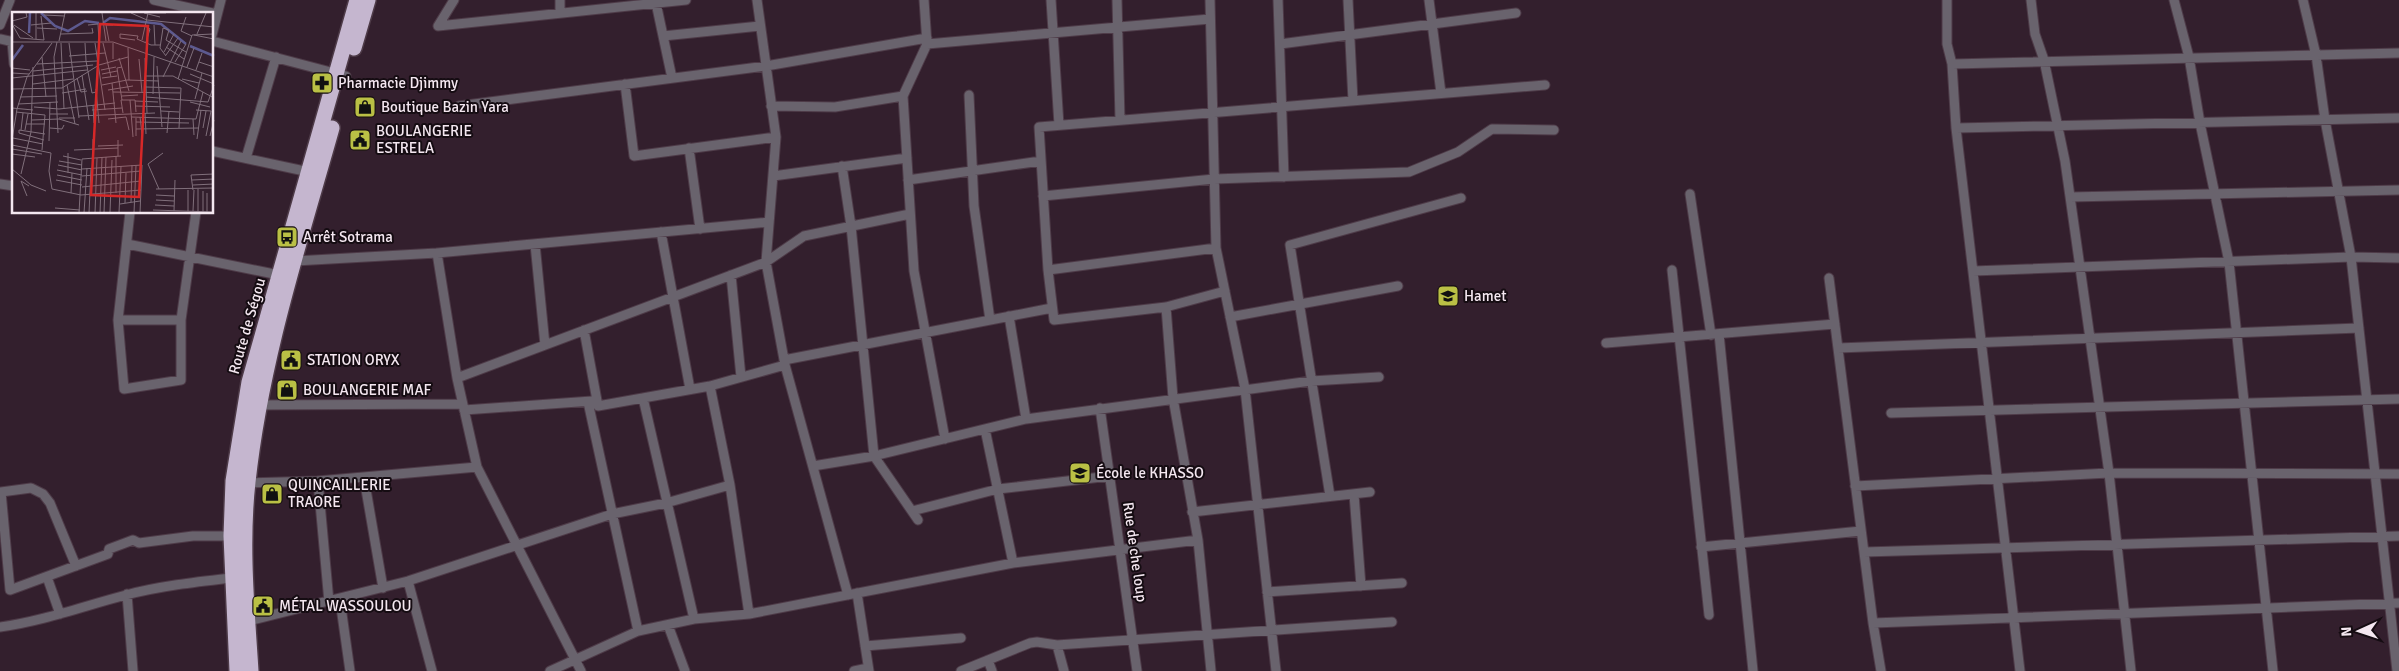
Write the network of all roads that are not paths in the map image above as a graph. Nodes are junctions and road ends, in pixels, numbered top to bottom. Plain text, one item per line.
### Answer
1 (10, 0) edge
2 (154, 0) edge
3 (221, 0) edge
4 (357, 0) edge
5 (368, 0) edge
6 (454, 0) edge
7 (560, 0) edge
8 (686, 0) edge
9 (757, 0) edge
10 (924, 0) edge
11 (1051, 0) edge
12 (1117, 0) edge
13 (1210, 0) edge
14 (1278, 0) edge
15 (1348, 0) edge
16 (1429, 0) edge
17 (1947, 0) edge
18 (2031, 0) edge
19 (2174, 0) edge
20 (2303, 0) edge
21 (622, 3) edge
22 (656, 3) junction
23 (208, 12) edge
24 (214, 13) edge
25 (560, 13) junction
26 (1516, 13) dead end
27 (217, 14) junction
28 (1210, 19) junction
29 (1431, 24) junction
30 (0, 25) edge
31 (760, 26) junction
32 (214, 27) edge
33 (1118, 28) junction
34 (1053, 33) junction
35 (1350, 34) junction
36 (663, 36) junction
37 (214, 41) edge
38 (927, 41) junction
39 (1280, 44) junction
40 (2399, 53) edge
41 (2316, 54) junction
42 (276, 57) junction
43 (2189, 57) junction
44 (2044, 60) junction
45 (1952, 64) junction
46 (766, 66) junction
47 (341, 75) junction
48 (672, 78) junction
49 (625, 84) junction
50 (1545, 85) dead end
51 (1440, 93) junction
52 (969, 95) dead end
53 (903, 96) junction
54 (1353, 101) junction
55 (459, 106) dead end
56 (771, 106) junction
57 (1282, 107) junction
58 (1213, 111) junction
59 (2399, 118) edge
60 (1120, 120) junction
61 (2325, 120) junction
62 (2200, 123) junction
63 (1059, 125) junction
64 (2057, 126) junction
65 (1956, 128) junction
66 (1554, 130) dead end
67 (776, 137) junction
68 (689, 148) junction
69 (214, 151) edge
70 (246, 158) junction
71 (907, 158) junction
72 (1041, 161) junction
73 (842, 166) junction
74 (972, 171) junction
75 (309, 172) junction
76 (772, 176) junction
77 (1284, 178) junction
78 (1214, 179) junction
79 (908, 180) junction
80 (2399, 190) edge
81 (2339, 191) junction
82 (1690, 194) dead end
83 (2215, 194) junction
84 (1043, 196) junction
85 (1461, 198) dead end
86 (2070, 198) junction
87 (130, 214) edge
88 (196, 214) edge
89 (910, 214) junction
90 (769, 222) junction
91 (851, 226) junction
92 (700, 228) junction
93 (660, 232) junction
94 (127, 244) junction
95 (536, 244) junction
96 (1216, 248) junction
97 (437, 253) junction
98 (190, 257) junction
99 (2351, 257) junction
100 (2399, 258) edge
101 (295, 261) junction
102 (766, 262) junction
103 (2229, 262) junction
104 (2080, 267) junction
105 (1048, 270) junction
106 (1672, 270) dead end
107 (1973, 271) junction
108 (280, 275) junction
109 (730, 275) junction
110 (1829, 278) dead end
111 (1398, 286) dead end
112 (1225, 291) junction
113 (673, 297) junction
114 (1299, 304) junction
115 (1166, 307) junction
116 (1052, 308) junction
117 (1009, 316) junction
118 (1230, 317) junction
119 (118, 320) junction
120 (181, 320) junction
121 (990, 320) junction
122 (1835, 324) junction
123 (2359, 328) junction
124 (584, 330) junction
125 (925, 332) junction
126 (2237, 333) junction
127 (1715, 334) junction
128 (1679, 337) junction
129 (2090, 338) junction
130 (862, 343) junction
131 (1606, 343) dead end
132 (1981, 343) junction
133 (545, 345) junction
134 (1838, 348) junction
135 (784, 362) junction
136 (741, 377) junction
137 (1379, 377) dead end
138 (457, 378) junction
139 (1311, 381) junction
140 (710, 386) junction
141 (690, 389) junction
142 (1245, 389) junction
143 (644, 398) junction
144 (1173, 398) junction
145 (2367, 399) junction
146 (2399, 399) edge
147 (593, 401) junction
148 (2244, 403) junction
149 (258, 405) junction
150 (463, 407) junction
151 (2100, 407) junction
152 (1100, 408) junction
153 (1989, 410) junction
154 (1891, 413) dead end
155 (1026, 419) junction
156 (985, 429) junction
157 (945, 439) junction
158 (874, 456) junction
159 (813, 466) junction
160 (477, 467) junction
161 (2109, 473) junction
162 (2252, 473) junction
163 (2375, 474) junction
164 (2399, 474) edge
165 (1110, 476) junction
166 (364, 478) junction
167 (1997, 479) junction
168 (318, 481) junction
169 (247, 483) junction
170 (730, 485) junction
171 (1856, 486) junction
172 (998, 489) junction
173 (1370, 492) dead end
174 (1354, 494) junction
175 (1330, 496) junction
176 (666, 503) junction
177 (1258, 505) junction
178 (912, 510) junction
179 (1192, 512) junction
180 (612, 514) junction
181 (918, 520) dead end
182 (1861, 531) junction
183 (2382, 535) junction
184 (231, 536) junction
185 (2399, 536) edge
186 (2259, 539) junction
187 (1198, 540) junction
188 (1740, 543) junction
189 (2117, 544) junction
190 (517, 546) junction
191 (1702, 547) junction
192 (1120, 548) junction
193 (2005, 548) junction
194 (1864, 552) junction
195 (1013, 563) junction
196 (76, 566) junction
197 (47, 577) junction
198 (231, 578) junction
199 (408, 581) junction
200 (1402, 583) dead end
201 (1361, 586) junction
202 (383, 588) junction
203 (1267, 592) junction
204 (127, 594) junction
205 (852, 594) junction
206 (340, 600) junction
207 (329, 602) junction
208 (2389, 602) junction
209 (2399, 603) edge
210 (2266, 607) junction
211 (2124, 613) junction
212 (60, 614) junction
213 (749, 614) junction
214 (1709, 615) dead end
215 (2014, 618) junction
216 (694, 619) junction
217 (248, 621) junction
218 (1392, 622) dead end
219 (1873, 623) junction
220 (668, 624) junction
221 (0, 628) edge
222 (1271, 630) junction
223 (638, 631) junction
224 (1207, 635) junction
225 (961, 638) dead end
226 (1133, 640) junction
227 (1056, 645) junction
228 (865, 646) junction
229 (574, 659) junction
230 (988, 660) junction
231 (869, 670) edge
232 (133, 671) edge
233 (237, 671) edge
234 (251, 671) edge
235 (350, 671) edge
236 (432, 671) edge
237 (550, 671) edge
238 (581, 671) edge
239 (685, 671) edge
240 (854, 671) edge
241 (961, 671) edge
242 (992, 671) edge
243 (1064, 671) edge
244 (1137, 671) edge
245 (1211, 671) edge
246 (1276, 671) edge
247 (1753, 671) edge
248 (1881, 671) edge
249 (2020, 671) edge
250 (2131, 671) edge
251 (2273, 671) edge
252 (2397, 671) edge

1 - 30 street
2 - 23 street
3 - 27 street
4 - 47 highway, Route de Ségou
5 - 47 highway, Route de Ségou
6 - 25 street
7 - 25 street
8 - 22 street
9 - 31 street
10 - 38 street
11 - 34 street
12 - 33 street
13 - 28 street
14 - 39 street
15 - 35 street
16 - 29 street
17 - 45 street
18 - 44 street
19 - 43 street
20 - 41 street
21 - 22 street
21 - 25 street
22 - 36 street
24 - 27 street
26 - 29 street
27 - 32 street
28 - 33 street
28 - 58 street
29 - 35 street
29 - 51 street
31 - 36 street
31 - 46 street
33 - 34 street
33 - 60 street
34 - 38 street
34 - 63 street
35 - 39 street
35 - 54 street
36 - 48 street
37 - 42 street
38 - 46 street
38 - 53 street
39 - 57 street
40 - 41 street
41 - 43 street
41 - 61 street
42 - 47 street
42 - 70 street
43 - 44 street
43 - 62 street
44 - 45 street
44 - 64 street
45 - 65 street
46 - 48 street
46 - 56 street
47 - 75 highway, Route de Ségou
47 - 101 highway, Route de Ségou
48 - 49 street
49 - 55 street
49 - 68 street
50 - 51 street
51 - 54 street
52 - 74 street
53 - 56 street
53 - 71 street
54 - 57 street
56 - 67 street
57 - 58 street
57 - 77 street
58 - 60 street
58 - 78 street
59 - 61 street
60 - 63 street
61 - 62 street
61 - 81 street
62 - 64 street
62 - 83 street
63 - 72 street
64 - 65 street
64 - 86 street
65 - 107 street
66 - 77 street
67 - 68 street
67 - 76 street
68 - 92 street
69 - 70 street
70 - 75 street
71 - 73 street
71 - 79 street
72 - 74 street
72 - 84 street
73 - 76 street
73 - 91 street
74 - 79 street
74 - 121 street
75 - 108 highway, Route de Ségou
76 - 90 street
77 - 78 street
78 - 84 street
78 - 96 street
79 - 89 street
80 - 81 street
81 - 83 street
81 - 99 street
82 - 127 street
83 - 86 street
83 - 103 street
84 - 105 street
85 - 114 street
86 - 104 street
87 - 94 street
88 - 98 street
89 - 91 street
89 - 125 street
90 - 92 street
90 - 102 street
91 - 102 street
91 - 130 street
92 - 93 street
93 - 95 street
93 - 113 street
94 - 98 street
94 - 119 street
95 - 97 street
95 - 133 street
96 - 105 street
96 - 112 street
97 - 101 street
97 - 138 street
98 - 108 street
98 - 120 street
99 - 100 street
99 - 103 street
99 - 123 street
101 - 149 highway, Route de Ségou
102 - 109 street
102 - 135 street
103 - 104 street
103 - 126 street
104 - 107 street
104 - 129 street
105 - 116 street
106 - 128 street
107 - 132 street
108 - 184 highway, Route de Ségou
109 - 113 street
109 - 136 street
110 - 122 street
111 - 114 street
112 - 115 street
112 - 118 street
113 - 124 street
113 - 141 street
114 - 118 street
114 - 139 street
115 - 116 street
115 - 144 street
116 - 117 street
117 - 121 street
117 - 155 street
118 - 142 street
119 - 120 street
119 - 120 street
121 - 125 street
122 - 127 street
122 - 134 street
123 - 126 street
123 - 145 street
124 - 133 street
124 - 147 street
125 - 130 street
125 - 157 street
126 - 129 street
126 - 148 street
127 - 128 street
127 - 188 street
128 - 131 street
128 - 191 street
129 - 132 street
129 - 151 street
130 - 135 street
130 - 158 street
132 - 134 street
132 - 153 street
133 - 138 street
134 - 171 street
135 - 136 street
135 - 159 street
136 - 140 street
137 - 139 street
138 - 150 street
139 - 142 street
139 - 175 street
140 - 141 street
140 - 170 street
141 - 143 street
142 - 144 street
142 - 177 street
143 - 147 street
143 - 176 street
144 - 152 street
144 - 179 street
145 - 146 street
145 - 148 street
145 - 163 street
147 - 150 street
147 - 180 street
148 - 151 street
148 - 162 street
149 - 150 street
149 - 169 highway, Route de Ségou
150 - 160 street
151 - 153 street
151 - 161 street
152 - 155 street
152 - 165 street, Rue de che loup
153 - 154 street
153 - 167 street
155 - 156 street
156 - 157 street
156 - 172 street
157 - 158 street
158 - 159 street
158 - 178 street
159 - 205 street
160 - 166 street
160 - 190 street
161 - 162 street
161 - 167 street
161 - 189 street
162 - 163 street
162 - 186 street
163 - 164 street
163 - 183 street
165 - 172 street
165 - 192 street, Rue de che loup
166 - 168 street
166 - 202 street
167 - 171 street
167 - 193 street
168 - 169 street
168 - 207 street
169 - 217 highway, Route de Ségou
170 - 176 street
170 - 213 street
171 - 182 street
172 - 178 street
172 - 195 street
173 - 174 street
174 - 175 street
174 - 201 street
175 - 177 street
176 - 180 street
176 - 216 street
177 - 179 street
177 - 203 street
178 - 181 street
179 - 187 street
180 - 190 street
180 - 223 street
182 - 188 street
182 - 194 street
183 - 185 street
183 - 186 street
183 - 208 street
184 - 196 street
184 - 198 highway, Route de Ségou
186 - 189 street
186 - 210 street
187 - 192 street
187 - 224 street
188 - 191 street
188 - 247 street
189 - 193 street
189 - 211 street
190 - 199 street
190 - 229 street
191 - 214 street
192 - 195 street
192 - 226 street, Rue de che loup
193 - 194 street
193 - 215 street
194 - 219 street
195 - 205 street
196 - 197 street
196 - 197 street
197 - 212 street
198 - 204 street
198 - 233 highway, Route de Ségou
199 - 202 street
199 - 236 street
200 - 201 street
201 - 203 street
202 - 206 street
203 - 222 street
204 - 212 street
204 - 232 street
205 - 213 street
205 - 228 street
206 - 207 street
206 - 235 street
207 - 217 street
208 - 209 street
208 - 210 street
208 - 252 street
210 - 211 street
210 - 251 street
211 - 215 street
211 - 250 street
212 - 221 street
213 - 216 street
215 - 219 street
215 - 249 street
216 - 220 street
217 - 234 highway, Route de Ségou
218 - 222 street
219 - 248 street
220 - 223 street
220 - 239 street
222 - 224 street
222 - 246 street
223 - 229 street
224 - 226 street
224 - 245 street
225 - 228 street
226 - 227 street
226 - 244 street, Rue de che loup
227 - 230 street
227 - 243 street
228 - 231 street
229 - 237 street
229 - 238 street
230 - 241 street
230 - 242 street
231 - 240 street

